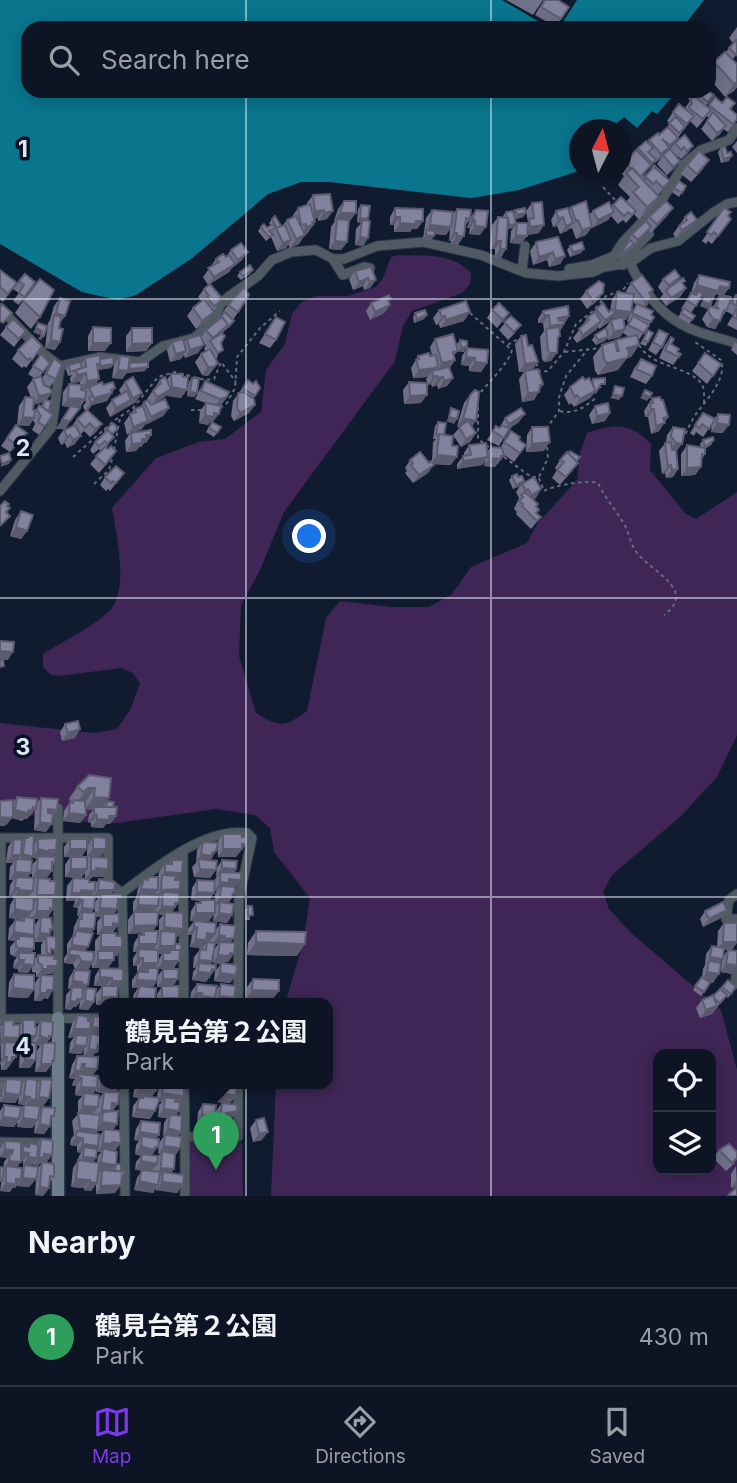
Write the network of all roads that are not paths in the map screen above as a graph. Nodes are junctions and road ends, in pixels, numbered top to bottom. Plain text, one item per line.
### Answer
1 (737, 128) edge
2 (737, 202) edge
3 (639, 225) junction
4 (525, 246) dead end
5 (333, 258) junction
6 (626, 264) junction
7 (370, 268) edge
8 (522, 270) junction
9 (540, 275) junction
10 (0, 308) edge
11 (737, 344) edge
12 (60, 366) junction
13 (0, 491) edge
14 (58, 808) edge
15 (57, 837) junction
16 (1, 838) edge
17 (183, 851) junction
18 (122, 893) junction
19 (737, 894) edge
20 (1, 912) edge
21 (737, 919) edge
22 (737, 971) edge
23 (735, 984) edge
24 (124, 998) edge
25 (184, 998) edge
26 (238, 998) edge
27 (58, 1018) junction
28 (99, 1018) edge
29 (1, 1019) edge
30 (0, 1082) edge
31 (59, 1082) junction
32 (124, 1089) edge
33 (184, 1089) edge
34 (238, 1089) edge
35 (185, 1137) junction
36 (0, 1142) edge
37 (59, 1143) junction
38 (58, 1196) edge
39 (125, 1196) edge
40 (186, 1196) edge

1 - 3 street
2 - 6 street
3 - 6 street
3 - 9 street
4 - 8 street
5 - 7 street
5 - 8 street
5 - 12 street
6 - 9 street
6 - 11 street
8 - 9 street
10 - 12 street
12 - 13 street
14 - 15 street
15 - 16 street
15 - 18 street
15 - 27 street
16 - 20 street
17 - 18 street
17 - 25 street
17 - 26 street
18 - 24 street
19 - 21 street
20 - 29 street
22 - 23 street
27 - 28 street
27 - 29 street
27 - 31 street
30 - 31 street
31 - 37 street
32 - 39 street
33 - 35 street
34 - 35 street
35 - 40 street
36 - 37 street
37 - 38 street

